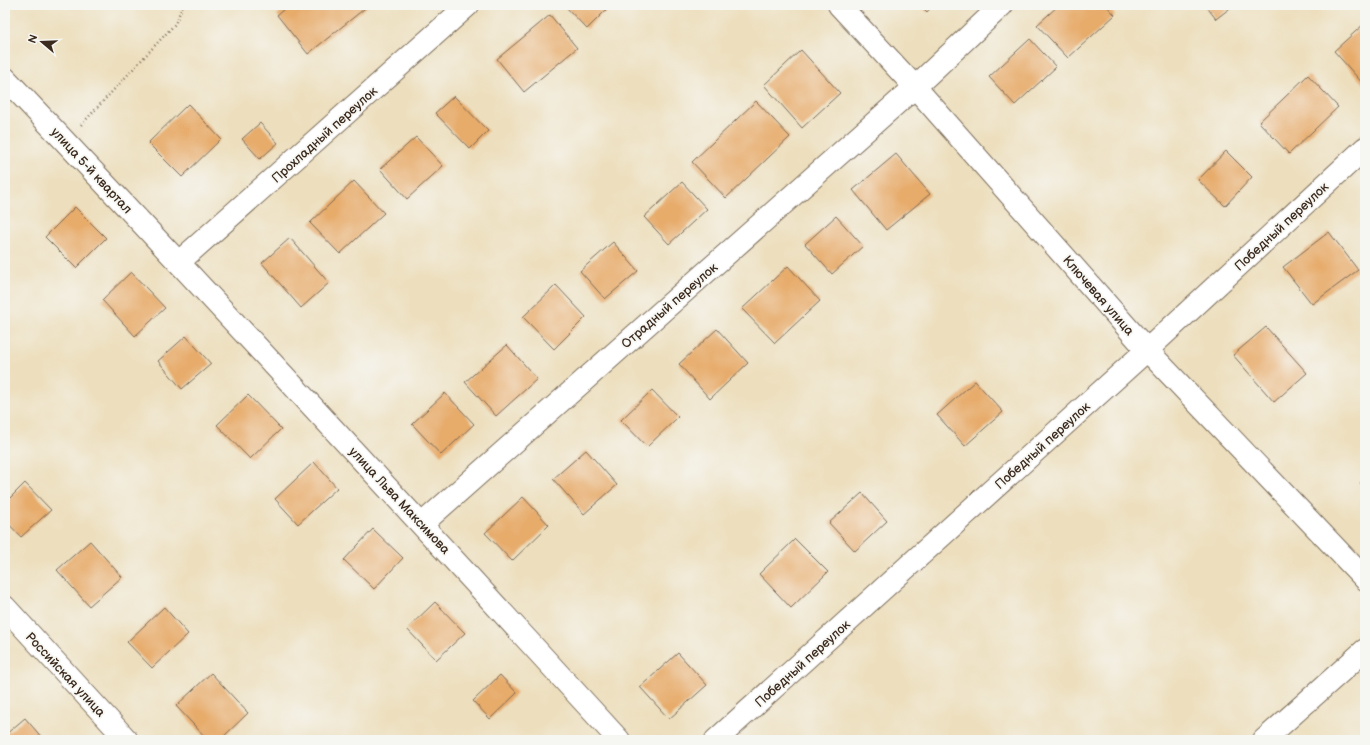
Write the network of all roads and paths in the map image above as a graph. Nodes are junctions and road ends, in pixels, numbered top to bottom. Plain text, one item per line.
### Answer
1 (183, 5) edge
2 (468, 5) edge
3 (839, 5) edge
4 (1002, 5) edge
5 (5, 78) edge
6 (915, 87) junction
7 (66, 142) junction
8 (1365, 148) edge
9 (180, 262) junction
10 (1147, 350) junction
11 (422, 524) junction
12 (1365, 579) edge
13 (5, 607) edge
14 (1365, 650) edge
15 (127, 740) edge
16 (619, 740) edge
17 (716, 740) edge
18 (1264, 740) edge

1 - 7 path
2 - 9 street, Прохладный переулок
3 - 6 street, Ключевая улица
4 - 6 street, Отрадный переулок
5 - 7 street, улица 5-й квартал
6 - 10 street, Ключевая улица
6 - 11 street, Отрадный переулок
7 - 9 street, улица 5-й квартал
8 - 10 street, Победный переулок
9 - 11 street, улица Льва Максимова
10 - 12 street, Ключевая улица
10 - 17 street, Победный переулок
11 - 16 street, улица Льва Максимова
13 - 15 street, Российская улица
14 - 18 street

